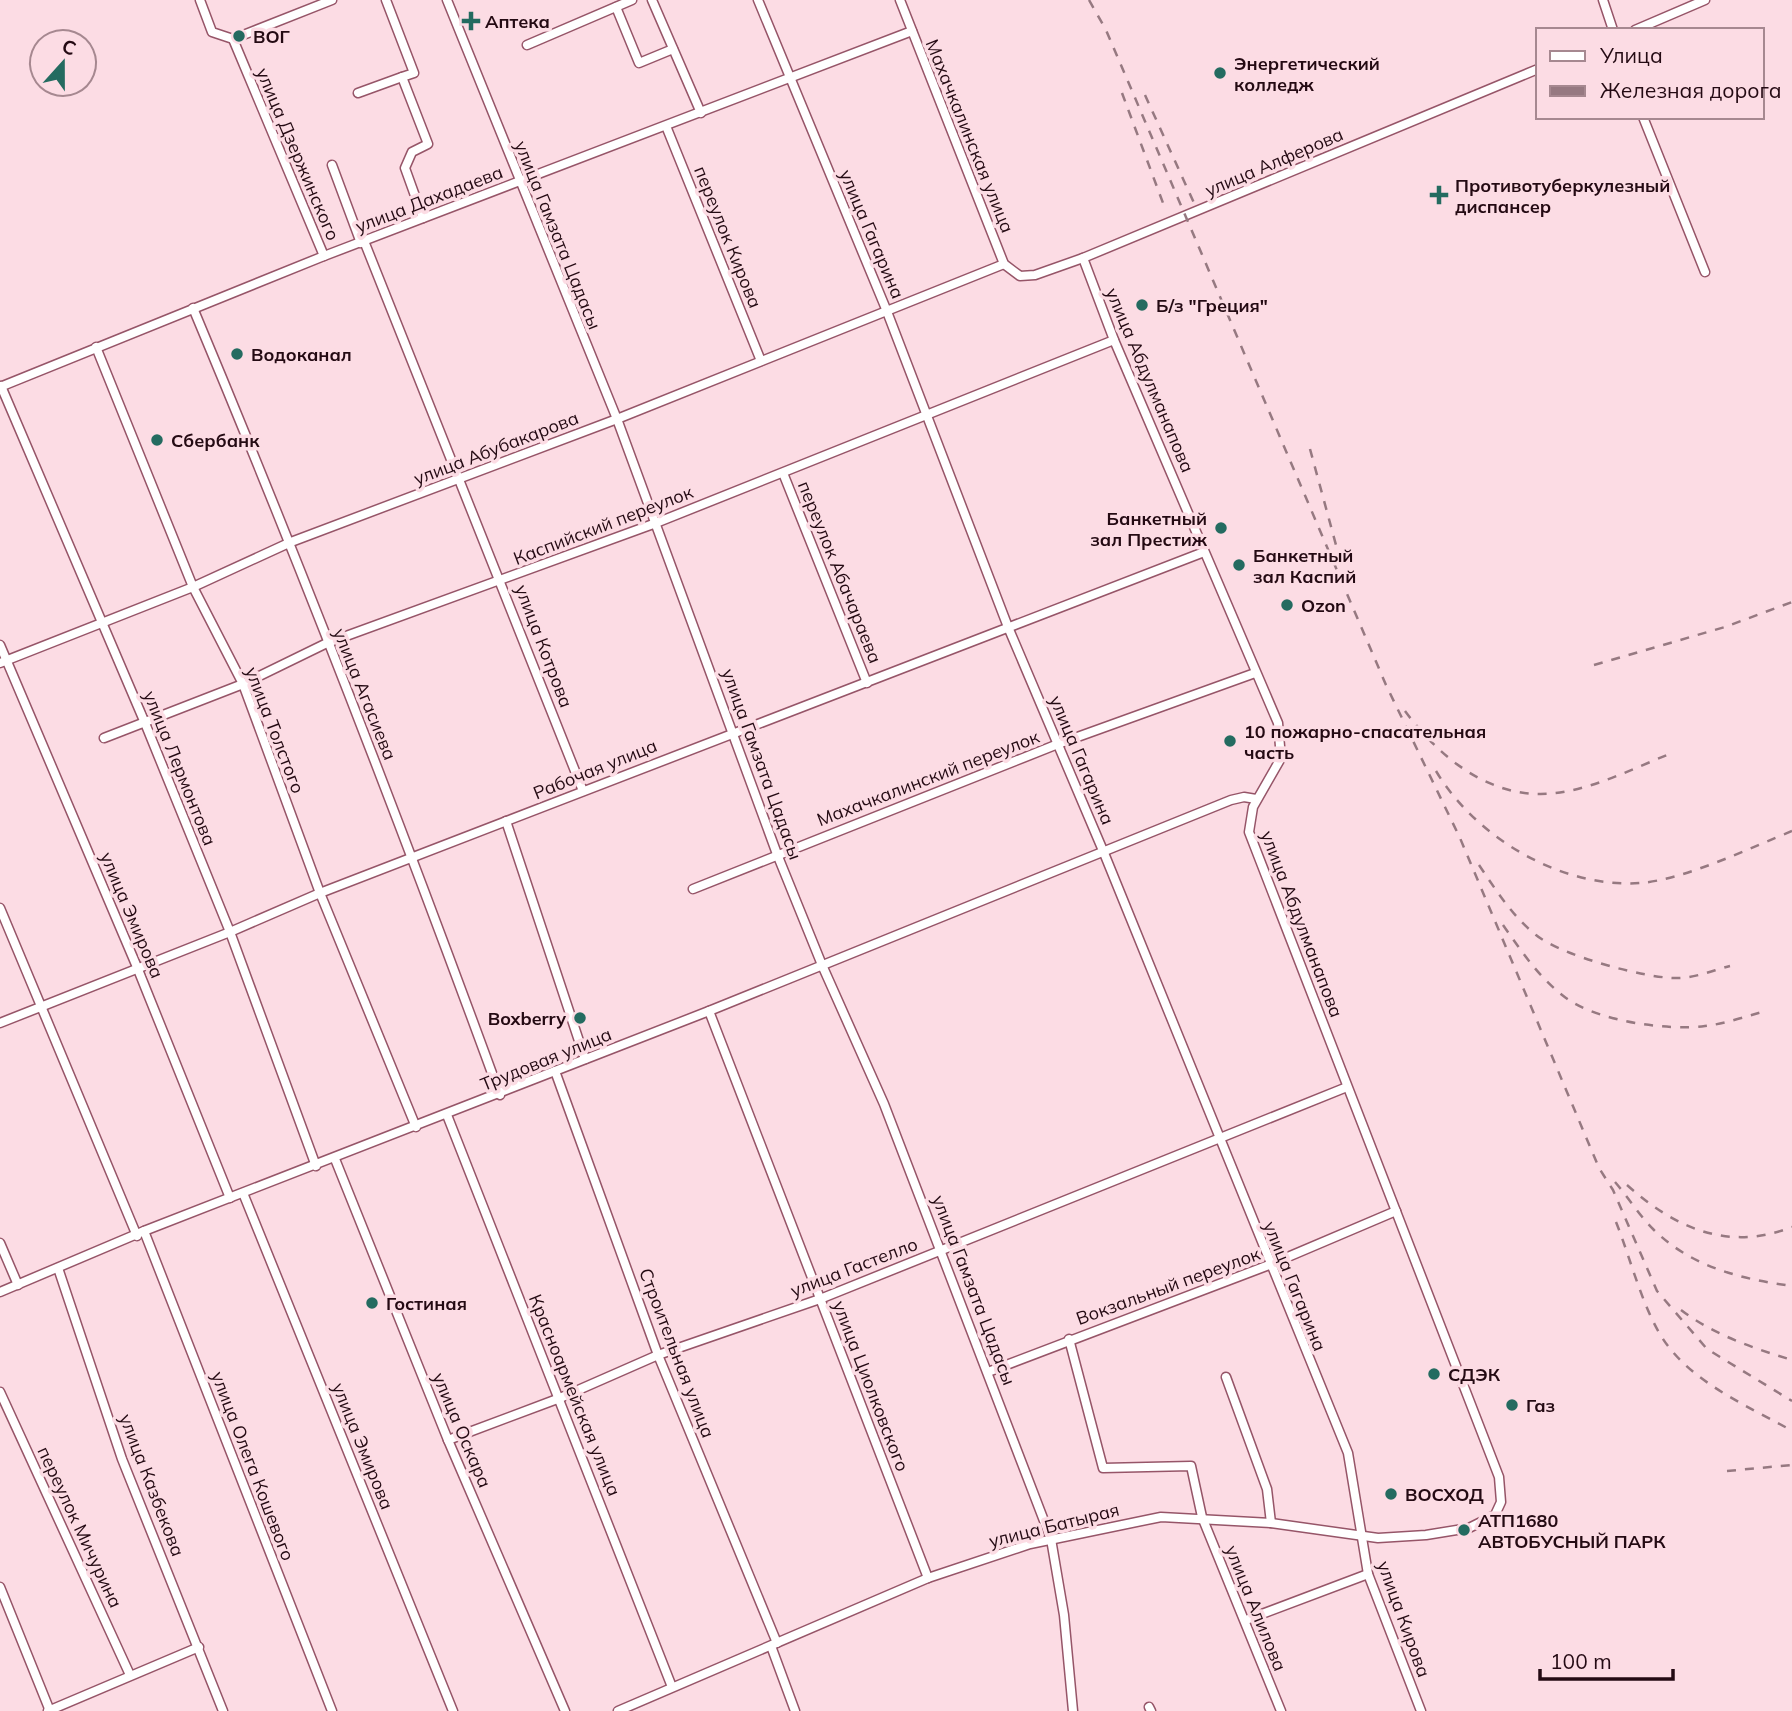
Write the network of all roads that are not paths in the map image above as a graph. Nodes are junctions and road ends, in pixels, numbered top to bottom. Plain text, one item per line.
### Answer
1 (200, 0) edge
2 (332, 0) edge
3 (386, 0) edge
4 (447, 0) edge
5 (632, 0) edge
6 (652, 0) edge
7 (758, 0) edge
8 (900, 0) edge
9 (1602, 0) edge
10 (1705, 0) edge
11 (616, 7) junction
12 (1612, 28) edge
13 (1639, 28) edge
14 (912, 31) junction
15 (233, 38) junction
16 (527, 45) dead end
17 (673, 49) junction
18 (1536, 70) edge
19 (402, 77) junction
20 (788, 78) junction
21 (358, 93) dead end
22 (701, 113) junction
23 (1644, 119) edge
24 (666, 126) junction
25 (332, 165) dead end
26 (518, 181) junction
27 (423, 218) junction
28 (363, 242) junction
29 (324, 256) junction
30 (1083, 258) junction
31 (1004, 264) junction
32 (1705, 272) dead end
33 (193, 308) junction
34 (886, 309) junction
35 (1114, 340) junction
36 (96, 347) junction
37 (761, 361) junction
38 (0, 387) edge
39 (926, 416) junction
40 (617, 419) junction
41 (783, 473) junction
42 (459, 479) junction
43 (656, 523) junction
44 (291, 542) junction
45 (1204, 552) junction
46 (502, 580) junction
47 (193, 587) junction
48 (102, 623) junction
49 (1008, 627) junction
50 (327, 643) junction
51 (0, 645) edge
52 (3, 662) edge
53 (1255, 673) junction
54 (867, 683) junction
55 (243, 684) junction
56 (145, 723) junction
57 (732, 732) junction
58 (104, 738) dead end
59 (1058, 744) junction
60 (583, 791) junction
61 (1256, 799) junction
62 (506, 821) junction
63 (1104, 853) junction
64 (778, 854) junction
65 (413, 858) junction
66 (693, 889) dead end
67 (320, 893) junction
68 (0, 908) edge
69 (230, 933) junction
70 (822, 965) junction
71 (137, 967) junction
72 (43, 1006) junction
73 (709, 1011) junction
74 (0, 1023) edge
75 (585, 1059) junction
76 (555, 1071) junction
77 (1347, 1087) junction
78 (500, 1095) junction
79 (447, 1115) junction
80 (416, 1127) junction
81 (1219, 1137) junction
82 (335, 1159) junction
83 (316, 1166) junction
84 (243, 1194) junction
85 (230, 1198) junction
86 (1396, 1211) junction
87 (141, 1234) junction
88 (0, 1243) edge
89 (942, 1250) junction
90 (1269, 1265) junction
91 (58, 1268) junction
92 (18, 1285) junction
93 (0, 1292) edge
94 (820, 1299) junction
95 (1069, 1339) junction
96 (658, 1355) junction
97 (988, 1372) junction
98 (1226, 1377) dead end
99 (0, 1392) edge
100 (560, 1398) junction
101 (448, 1440) junction
102 (1502, 1489) joint
103 (1202, 1517) junction
104 (1271, 1523) junction
105 (1361, 1537) junction
106 (1051, 1539) junction
107 (1368, 1574) junction
108 (928, 1578) junction
109 (0, 1587) edge
110 (1245, 1620) junction
111 (774, 1644) junction
112 (199, 1647) junction
113 (131, 1675) junction
114 (672, 1687) junction
115 (49, 1711) edge
116 (223, 1711) edge
117 (332, 1711) edge
118 (453, 1711) edge
119 (565, 1711) edge
120 (618, 1711) edge
121 (795, 1711) edge
122 (1073, 1711) edge
123 (1281, 1711) edge
124 (1421, 1711) edge

1 - 15 street
2 - 15 street
3 - 19 street
4 - 26 street, улица Гамзата Цадасы
5 - 11 street
6 - 17 street
7 - 20 street, улица Гагарина
8 - 14 street, Махачкалинская улица
9 - 12 street
10 - 13 street
11 - 16 street
11 - 17 street
14 - 20 street, улица Дахадаева
14 - 31 street, Махачкалинская улица
15 - 29 street, улица Дзержинского
17 - 22 street
18 - 30 street, улица Алферова
19 - 21 street
19 - 27 street
20 - 22 street, улица Дахадаева
20 - 34 street, улица Гагарина
22 - 24 street, улица Дахадаева
23 - 32 street
24 - 26 street, улица Дахадаева
24 - 37 street, переулок Кирова
25 - 28 street, улица Котрова
26 - 27 street, улица Дахадаева
26 - 40 street, улица Гамзата Цадасы
27 - 28 street, улица Дахадаева
28 - 29 street, улица Дахадаева
28 - 42 street, улица Котрова
29 - 33 street, улица Дахадаева
30 - 31 street, улица Алферова
30 - 35 street, улица Абдулманапова
31 - 34 street, улица Абубакарова
33 - 36 street, улица Дахадаева
33 - 44 street, улица Агасиева
34 - 37 street, улица Абубакарова
34 - 39 street, улица Гагарина
35 - 39 street, Каспийский переулок
35 - 45 street, улица Абдулманапова
36 - 38 street, улица Дахадаева
36 - 47 street, улица Толстого
37 - 40 street, улица Абубакарова
38 - 48 street, улица Лермонтова
39 - 41 street, Каспийский переулок
39 - 49 street, улица Гагарина
40 - 42 street, улица Абубакарова
40 - 43 street, улица Гамзата Цадасы
41 - 43 street, Каспийский переулок
41 - 54 street, переулок Абачараева
42 - 44 street, улица Абубакарова
42 - 46 street, улица Котрова
43 - 46 street, Каспийский переулок
43 - 57 street, улица Гамзата Цадасы
44 - 47 street, улица Абубакарова
44 - 50 street, улица Агасиева
45 - 49 street, Рабочая улица
45 - 53 street, улица Абдулманапова
46 - 50 street, Каспийский переулок
46 - 60 street, улица Котрова
47 - 48 street, улица Абубакарова
47 - 55 street, улица Толстого
48 - 52 street, улица Абубакарова
48 - 56 street, улица Лермонтова
49 - 54 street, Рабочая улица
49 - 59 street, улица Гагарина
50 - 55 street, Каспийский переулок
50 - 65 street, улица Агасиева
51 - 52 street, улица Эмирова
52 - 71 street, улица Эмирова
53 - 59 street, Махачкалинский переулок
53 - 61 street, улица Абдулманапова
54 - 57 street, Рабочая улица
55 - 56 street, Каспийский переулок
55 - 67 street, улица Толстого
56 - 58 street, Каспийский переулок
56 - 69 street, улица Лермонтова
57 - 60 street, Рабочая улица
57 - 64 street, улица Гамзата Цадасы
59 - 63 street, улица Гагарина
59 - 64 street, Махачкалинский переулок
60 - 62 street, Рабочая улица
61 - 63 street, Трудовая улица
61 - 77 street, улица Абдулманапова
62 - 65 street, Рабочая улица
62 - 75 street
63 - 70 street, Трудовая улица
63 - 81 street, улица Гагарина
64 - 66 street, Махачкалинский переулок
64 - 70 street, улица Гамзата Цадасы
65 - 67 street, Рабочая улица
65 - 78 street, улица Агасиева
67 - 69 street, Рабочая улица
67 - 80 street, улица Толстого
68 - 72 street, улица Олега Кошевого
69 - 71 street, Рабочая улица
69 - 83 street, улица Лермонтова
70 - 73 street, Трудовая улица
70 - 89 street, улица Гамзата Цадасы
71 - 72 street, Рабочая улица
71 - 85 street, улица Эмирова
72 - 74 street, Рабочая улица
72 - 87 street, улица Олега Кошевого
73 - 75 street, Трудовая улица
73 - 94 street, улица Циолковского
75 - 76 street, Трудовая улица
76 - 78 street, Трудовая улица
76 - 96 street, Строительная улица
77 - 81 street, улица Гастелло
77 - 86 street, улица Абдулманапова
78 - 79 street, Трудовая улица
79 - 80 street, Трудовая улица
79 - 100 street, Красноармейская улица
80 - 82 street, Трудовая улица
81 - 89 street, улица Гастелло
81 - 90 street, улица Гагарина
82 - 83 street, Трудовая улица
82 - 101 street, улица Оскара
83 - 84 street, Трудовая улица
84 - 85 street, Трудовая улица
84 - 118 street, улица Эмирова
85 - 87 street, Трудовая улица
86 - 90 street, Вокзальный переулок
86 - 102 street, улица Абдулманапова
87 - 91 street, Трудовая улица
87 - 117 street, улица Олега Кошевого
88 - 92 street
89 - 94 street, улица Гастелло
89 - 97 street, улица Гамзата Цадасы
90 - 95 street, Вокзальный переулок
90 - 105 street, улица Гагарина
91 - 92 street, Трудовая улица
91 - 112 street, улица Казбекова
92 - 93 street, Трудовая улица
94 - 96 street, улица Гастелло
94 - 108 street, улица Циолковского
95 - 97 street, Вокзальный переулок
95 - 103 street, улица Алилова
96 - 100 street, улица Гастелло
96 - 111 street, Строительная улица
97 - 106 street, улица Гамзата Цадасы
98 - 104 street
99 - 113 street, переулок Мичурина
100 - 101 street, улица Гастелло
100 - 114 street, Красноармейская улица
101 - 119 street, улица Оскара
102 - 105 street, улица Батырая
103 - 104 street, улица Батырая
103 - 106 street, улица Батырая
103 - 110 street, улица Алилова
104 - 105 street, улица Батырая
105 - 107 street, улица Кирова
106 - 108 street, улица Батырая
106 - 122 street, улица Гамзата Цадасы
107 - 110 street
107 - 124 street, улица Кирова
108 - 111 street, улица Батырая
109 - 115 street
110 - 123 street, улица Алилова
111 - 114 street, улица Батырая
111 - 121 street, Строительная улица
112 - 113 street
112 - 116 street, улица Казбекова
113 - 115 street
114 - 120 street, улица Батырая

